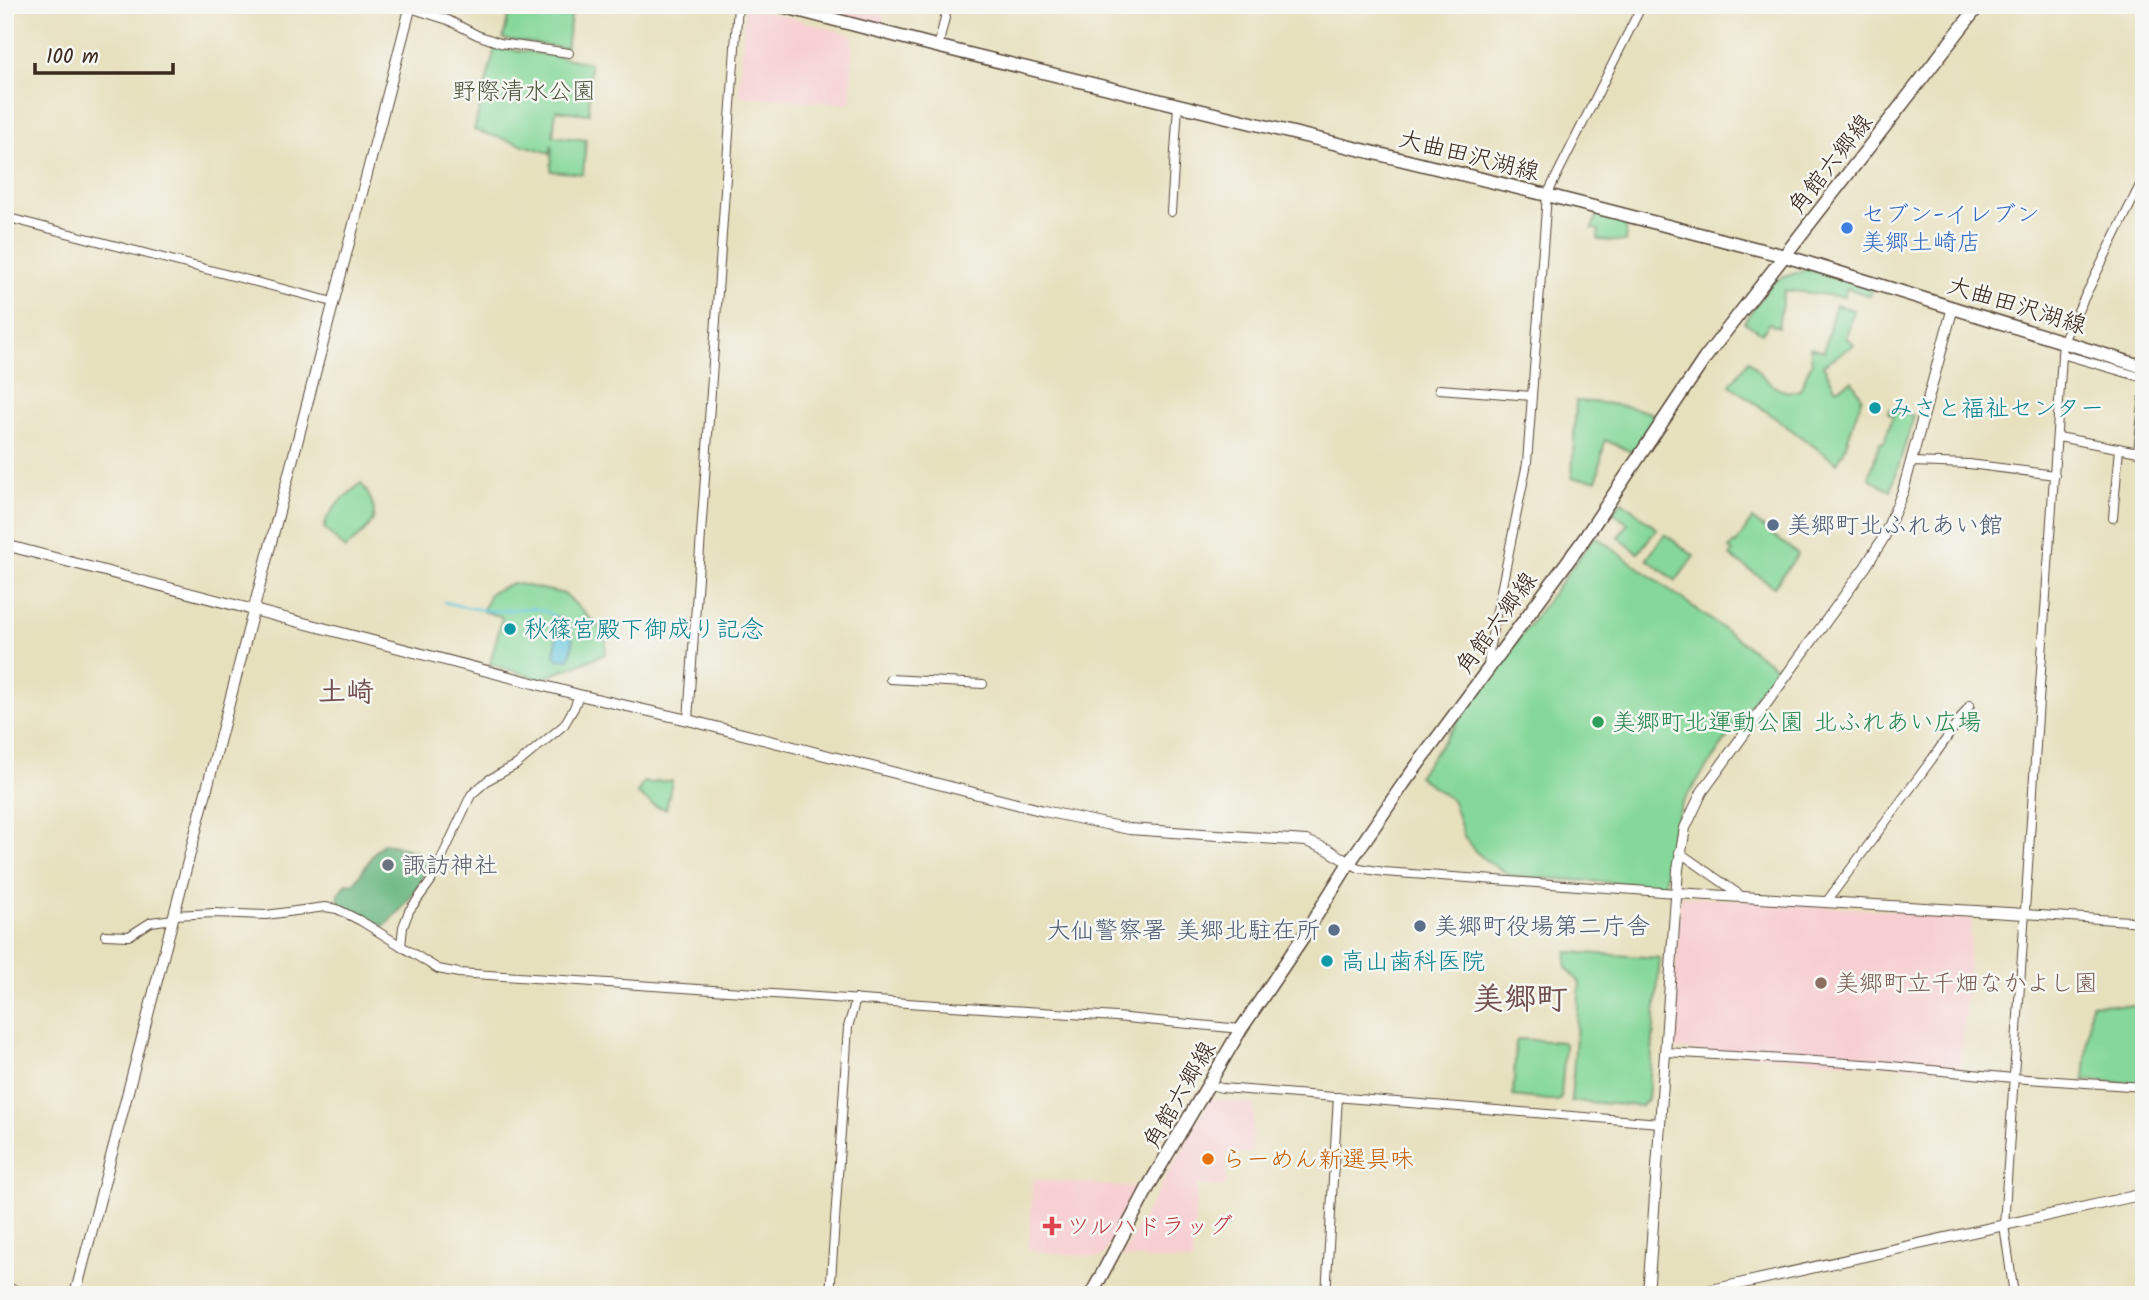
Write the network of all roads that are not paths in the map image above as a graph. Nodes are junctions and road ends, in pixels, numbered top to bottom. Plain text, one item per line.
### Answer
1 (738, 5) edge
2 (778, 5) edge
3 (948, 5) edge
4 (1642, 5) edge
5 (1979, 5) edge
6 (410, 7) edge
7 (938, 47) junction
8 (569, 53) dead end
9 (1178, 106) junction
10 (2144, 177) edge
11 (1547, 195) junction
12 (1171, 212) dead end
13 (5, 217) edge
14 (1785, 256) junction
15 (333, 302) junction
16 (1953, 307) junction
17 (2063, 348) junction
18 (2144, 367) edge
19 (2144, 378) edge
20 (1439, 388) dead end
21 (1532, 396) junction
22 (2144, 396) edge
23 (2058, 436) junction
24 (2119, 448) junction
25 (2141, 452) edge
26 (1911, 462) junction
27 (2055, 475) junction
28 (2113, 517) dead end
29 (5, 545) edge
30 (252, 610) junction
31 (1488, 671) junction
32 (890, 679) dead end
33 (983, 684) dead end
34 (579, 695) junction
35 (1969, 705) dead end
36 (688, 720) junction
37 (1679, 852) junction
38 (1349, 863) junction
39 (1676, 892) junction
40 (1744, 898) junction
41 (1827, 901) junction
42 (2025, 914) junction
43 (173, 917) junction
44 (2144, 922) edge
45 (105, 935) dead end
46 (401, 946) junction
47 (856, 999) junction
48 (1241, 1029) junction
49 (1666, 1052) junction
50 (2013, 1079) junction
51 (1209, 1085) junction
52 (2144, 1087) edge
53 (1338, 1097) junction
54 (1660, 1123) junction
55 (2144, 1194) edge
56 (2004, 1225) junction
57 (5, 1287) edge
58 (34, 1295) edge
59 (75, 1295) edge
60 (830, 1295) edge
61 (1091, 1295) edge
62 (1326, 1295) edge
63 (1648, 1295) edge
64 (1689, 1295) edge
65 (2014, 1295) edge

1 - 36 street
2 - 7 main road, 大曲田沢湖線
3 - 7 street
4 - 11 street
5 - 14 main road, 角館六郷線
6 - 8 street
6 - 15 street
7 - 9 main road, 大曲田沢湖線
9 - 11 main road, 大曲田沢湖線
9 - 12 street
10 - 17 street
11 - 14 main road, 大曲田沢湖線
11 - 21 street
13 - 15 street
14 - 16 main road, 大曲田沢湖線
14 - 31 main road, 角館六郷線
15 - 30 street
16 - 17 main road, 大曲田沢湖線
16 - 26 street
17 - 18 main road, 大曲田沢湖線
17 - 19 street
17 - 23 street
20 - 21 street
21 - 31 street
22 - 25 street
23 - 24 street
23 - 27 street
24 - 25 street
24 - 28 street
26 - 27 street
26 - 37 street
27 - 42 street
29 - 30 street
30 - 34 street
30 - 43 street
31 - 38 main road, 角館六郷線
32 - 33 street
34 - 36 street
34 - 46 street
35 - 41 street
36 - 38 street
37 - 39 street
37 - 40 street
38 - 39 street
38 - 48 main road, 角館六郷線
39 - 40 street
39 - 49 street
40 - 41 street
41 - 42 street
42 - 44 street
42 - 50 street
43 - 45 street
43 - 46 street
43 - 59 street
46 - 47 street
47 - 48 street
47 - 60 street
48 - 51 main road, 角館六郷線
49 - 50 street
49 - 54 street
50 - 52 street
50 - 56 street
51 - 53 street
51 - 61 main road, 角館六郷線
53 - 54 street
53 - 62 street
54 - 63 street
55 - 56 street
56 - 64 street
56 - 65 street
57 - 58 street

